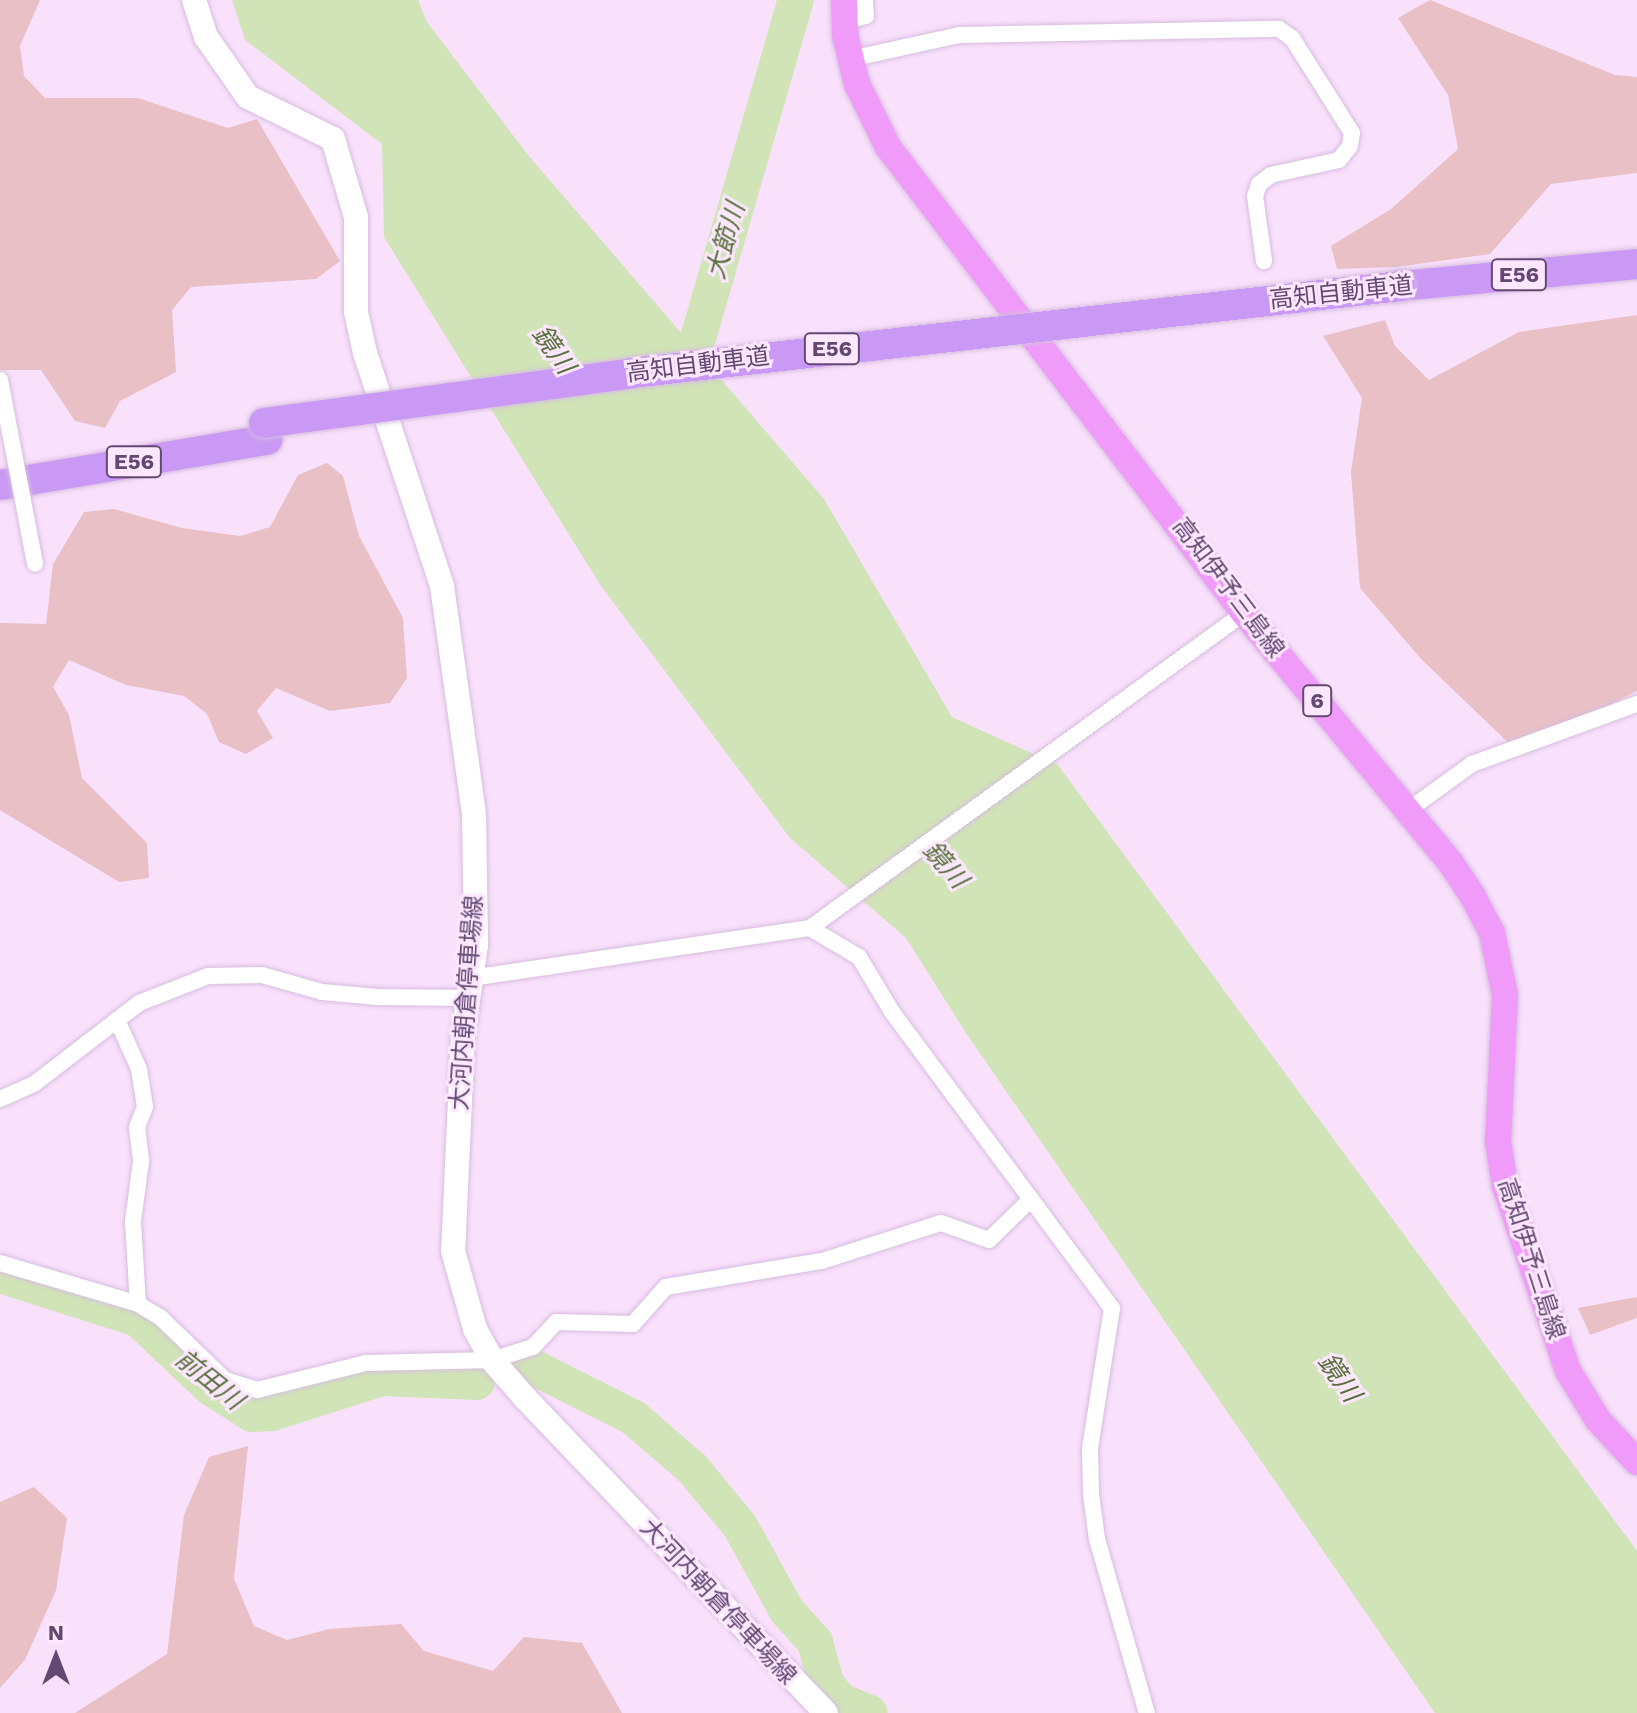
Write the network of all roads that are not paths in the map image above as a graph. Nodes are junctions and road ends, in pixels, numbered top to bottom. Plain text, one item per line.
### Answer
1 (194, 0) edge
2 (865, 0) edge
3 (844, 11) edge
4 (850, 59) junction
5 (1264, 261) dead end
6 (1637, 264) edge
7 (1637, 279) edge
8 (1400, 294) junction
9 (0, 380) edge
10 (266, 432) junction
11 (0, 466) edge
12 (0, 485) edge
13 (35, 564) dead end
14 (1244, 613) junction
15 (1637, 704) edge
16 (1407, 811) junction
17 (814, 922) junction
18 (469, 988) junction
19 (117, 1020) junction
20 (0, 1099) edge
21 (1031, 1199) junction
22 (0, 1263) edge
23 (138, 1304) junction
24 (492, 1360) junction
25 (1637, 1462) edge
26 (826, 1713) edge
27 (1147, 1713) edge

1 - 18 main road, 大河内朝倉停車場線
2 - 3 street
3 - 4 main road, 高知伊予三島線 / 6
4 - 5 street
4 - 14 main road, 高知伊予三島線 / 6
6 - 8 highway, 高知自動車道 / E56
7 - 8 highway, E56
8 - 10 highway, 高知自動車道 / E56, bridge
9 - 13 street, bridge
10 - 11 highway, 高知自動車道 / E56
10 - 12 highway, 高知自動車道 / E56
14 - 16 main road, 高知伊予三島線 / 6
14 - 17 street
15 - 16 street
16 - 25 main road, 高知伊予三島線 / 6
17 - 18 street
17 - 21 street
18 - 19 street
18 - 24 main road, 大河内朝倉停車場線
19 - 20 street
19 - 23 street
21 - 24 street
21 - 27 street
22 - 23 street
23 - 24 street
24 - 26 main road, 大河内朝倉停車場線

